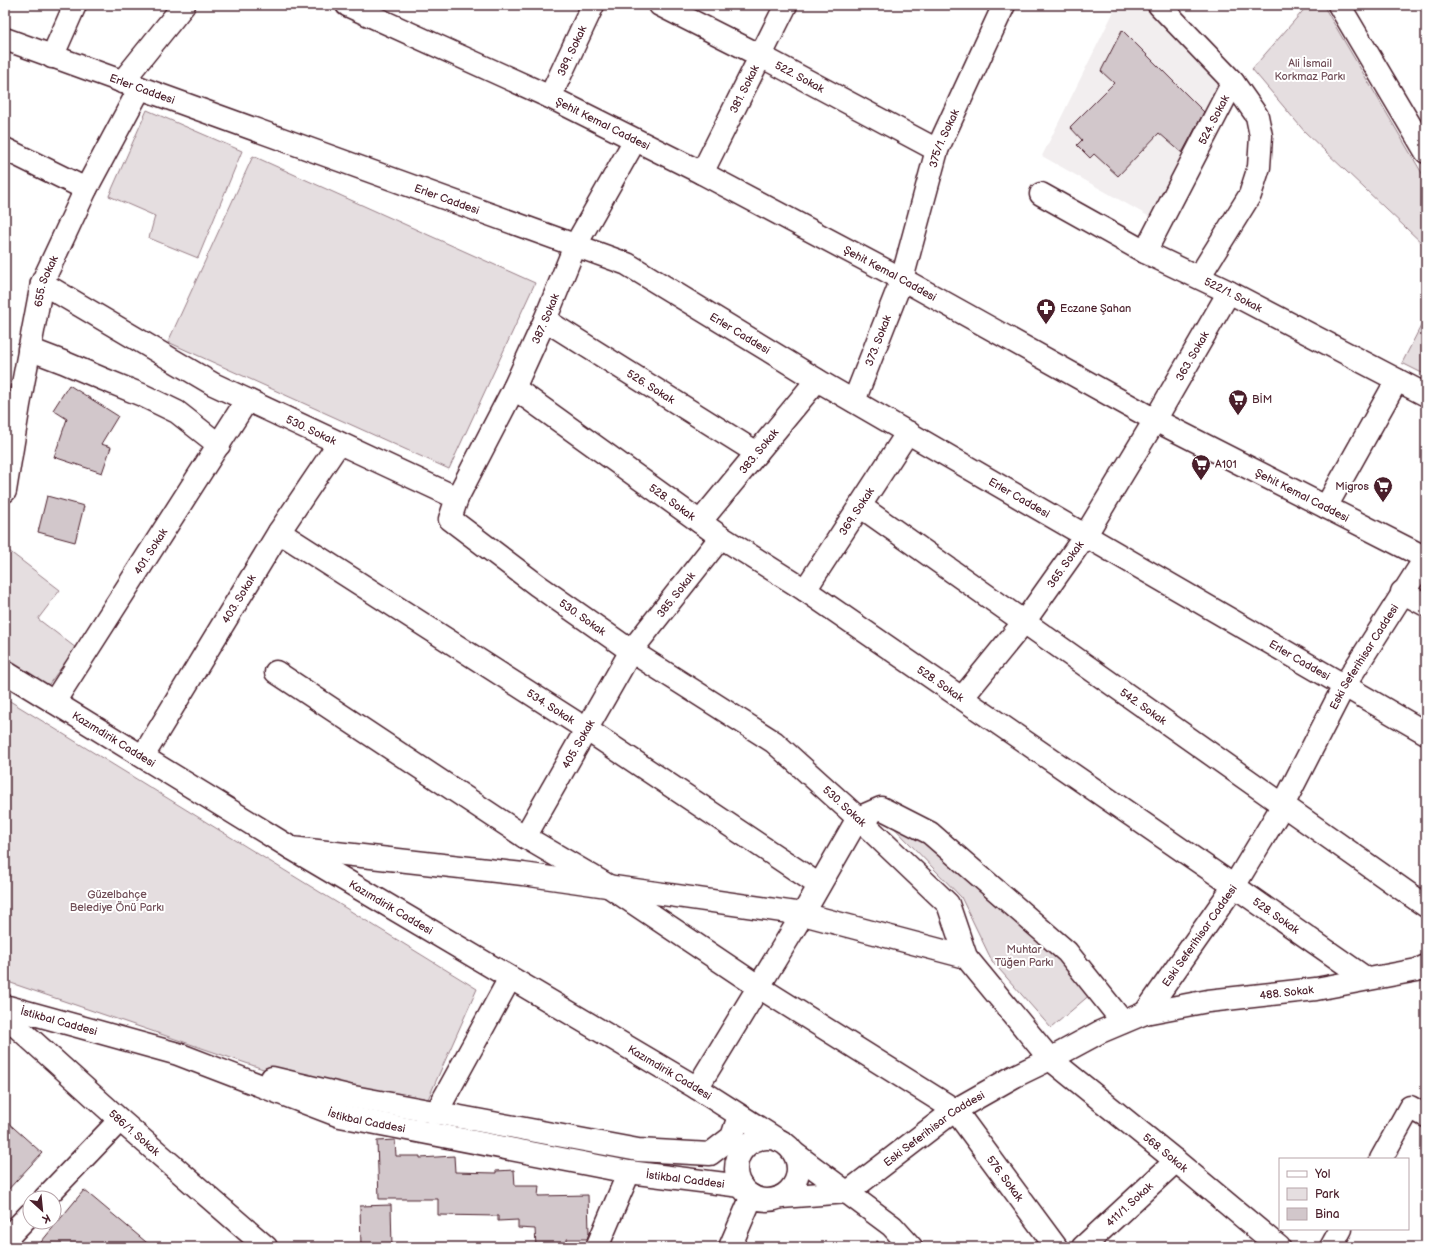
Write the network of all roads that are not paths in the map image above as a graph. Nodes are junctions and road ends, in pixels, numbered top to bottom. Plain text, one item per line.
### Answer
1 (75, 5) edge
2 (184, 5) edge
3 (347, 5) edge
4 (594, 5) edge
5 (660, 5) edge
6 (786, 5) edge
7 (1004, 5) edge
8 (1159, 5) edge
9 (1339, 5) edge
10 (5, 39) edge
11 (759, 55) junction
12 (52, 57) junction
13 (1233, 82) junction
14 (131, 85) junction
15 (550, 97) junction
16 (635, 140) junction
17 (5, 149) edge
18 (937, 150) junction
19 (1426, 152) edge
20 (702, 173) junction
21 (86, 189) junction
22 (1041, 194) dead end
23 (575, 246) junction
24 (1145, 252) junction
25 (1199, 277) junction
26 (902, 279) junction
27 (42, 283) junction
28 (1229, 292) junction
29 (545, 320) junction
30 (29, 349) junction
31 (817, 380) junction
32 (1397, 380) junction
33 (514, 388) junction
34 (1426, 395) edge
35 (247, 400) junction
36 (854, 401) junction
37 (1155, 420) junction
38 (908, 432) junction
39 (338, 443) junction
40 (219, 445) junction
41 (757, 453) junction
42 (5, 491) edge
43 (457, 498) junction
44 (860, 506) junction
45 (1326, 507) junction
46 (700, 522) junction
47 (280, 532) junction
48 (1085, 536) junction
49 (720, 537) junction
50 (1426, 558) edge
51 (805, 590) junction
52 (1402, 592) junction
53 (1426, 605) edge
54 (1024, 622) junction
55 (631, 651) junction
56 (5, 672) edge
57 (276, 672) dead end
58 (1344, 686) junction
59 (962, 698) junction
60 (54, 702) junction
61 (586, 729) junction
62 (1426, 733) edge
63 (142, 756) junction
64 (1283, 806) junction
65 (858, 818) junction
66 (525, 837) junction
67 (291, 848) junction
68 (607, 885) junction
69 (819, 885) junction
70 (1234, 886) junction
71 (1426, 906) edge
72 (803, 914) junction
73 (966, 958) junction
74 (1426, 966) edge
75 (510, 978) junction
76 (1368, 979) junction
77 (759, 986) junction
78 (5, 1006) edge
79 (1145, 1013) junction
80 (5, 1016) edge
81 (1123, 1022) junction
82 (178, 1054) junction
83 (1050, 1059) junction
84 (697, 1088) junction
85 (955, 1110) junction
86 (1418, 1111) edge
87 (436, 1113) junction
88 (739, 1116) junction
89 (120, 1120) junction
90 (786, 1146) junction
91 (710, 1154) junction
92 (740, 1155) junction
93 (1382, 1158) edge
94 (1176, 1161) junction
95 (629, 1172) junction
96 (53, 1190) edge
97 (746, 1191) junction
98 (848, 1192) junction
99 (781, 1197) junction
100 (22, 1222) edge
101 (1340, 1230) edge
102 (5, 1240) edge
103 (1086, 1246) edge
104 (266, 1247) edge
105 (597, 1247) edge
106 (730, 1247) edge
107 (911, 1247) edge
108 (1056, 1247) edge
109 (1279, 1247) edge
110 (1331, 1247) edge

1 - 12 street
2 - 14 street, 655. Sokak
3 - 15 street, Şehit Kemal Caddesi
4 - 15 street, 389. Sokak
5 - 11 street, 522. Sokak
6 - 11 street, 381. Sokak
7 - 18 street, 375/1. Sokak
8 - 13 street, 524. Sokak
9 - 19 street
10 - 12 street, Erler Caddesi
11 - 18 street, 522. Sokak
11 - 20 street, 381. Sokak
12 - 14 street, Erler Caddesi
13 - 24 street, 524. Sokak
13 - 25 street
14 - 21 street, 655. Sokak
14 - 23 street, Erler Caddesi
15 - 16 street, Şehit Kemal Caddesi
16 - 20 street, Şehit Kemal Caddesi
16 - 23 street, 387. Sokak
17 - 21 street
18 - 26 street, 375/1. Sokak
20 - 26 street, Şehit Kemal Caddesi
21 - 27 street, 655. Sokak
22 - 24 street, 522/1. Sokak
23 - 29 street, 387. Sokak
23 - 31 street, Erler Caddesi
24 - 25 street, 522/1. Sokak
25 - 28 street, 522/1. Sokak
26 - 36 street, 373. Sokak
26 - 37 street, Şehit Kemal Caddesi
27 - 30 street, 655. Sokak
27 - 35 street, 530. Sokak
28 - 32 street, 522/1. Sokak
28 - 37 street, 363. Sokak
29 - 33 street, 387. Sokak
29 - 41 street, 526. Sokak
30 - 40 street
30 - 42 street, 655. Sokak
31 - 36 street, Erler Caddesi
31 - 41 street, 383. Sokak
32 - 34 street, 522/1. Sokak
32 - 45 street
33 - 43 street, 387. Sokak
33 - 46 street, 528. Sokak
35 - 39 street, 530. Sokak
35 - 40 street, 401. Sokak
36 - 38 street, Erler Caddesi
37 - 45 street, Şehit Kemal Caddesi
37 - 48 street, 365. Sokak
38 - 44 street, 369. Sokak
38 - 48 street, Erler Caddesi
39 - 43 street, 530. Sokak
39 - 47 street, 403. Sokak
40 - 60 street, 401. Sokak
41 - 46 street, 383. Sokak
43 - 55 street, 530. Sokak
44 - 51 street, 369. Sokak
44 - 54 street, 542. Sokak
45 - 50 street, Şehit Kemal Caddesi
46 - 49 street, 528. Sokak
47 - 61 street, 534. Sokak
47 - 63 street, 403. Sokak
48 - 54 street, 365. Sokak
48 - 58 street, Erler Caddesi
49 - 51 street, 528. Sokak
49 - 55 street, 385. Sokak
50 - 52 street, Eski Seferihisar Caddesi
51 - 59 street, 528. Sokak
52 - 53 street
52 - 58 street, Eski Seferihisar Caddesi
54 - 59 street, 365. Sokak
54 - 64 street, 542. Sokak
55 - 61 street, 405. Sokak
55 - 65 street, 530. Sokak
56 - 60 street, Kazımdirik Caddesi
57 - 66 street
58 - 62 street, Erler Caddesi
58 - 64 street, Eski Seferihisar Caddesi
59 - 70 street, 528. Sokak
60 - 63 street, Kazımdirik Caddesi
61 - 66 street, 405. Sokak
61 - 69 street, 534. Sokak
63 - 67 street, Kazımdirik Caddesi
64 - 70 street, Eski Seferihisar Caddesi
64 - 71 street, 542. Sokak
65 - 69 street
65 - 73 street, 530. Sokak
65 - 81 street
66 - 68 street
67 - 68 street
67 - 75 street, Kazımdirik Caddesi
68 - 72 street
68 - 77 street
69 - 72 street
70 - 76 street, 528. Sokak
70 - 79 street, Eski Seferihisar Caddesi
72 - 73 street
72 - 77 street
73 - 83 street, 530. Sokak
74 - 76 street, 488. Sokak
75 - 84 street, Kazımdirik Caddesi
75 - 87 street
76 - 79 street, 488. Sokak
77 - 84 street
77 - 85 street
78 - 82 street, İstikbal Caddesi
79 - 81 street, Eski Seferihisar Caddesi
80 - 89 street, 586/1. Sokak
81 - 83 street, Eski Seferihisar Caddesi
82 - 87 street
82 - 95 street, İstikbal Caddesi
83 - 85 street, Eski Seferihisar Caddesi
83 - 94 street, 568. Sokak
84 - 88 street, Kazımdirik Caddesi
85 - 98 street, Eski Seferihisar Caddesi
85 - 108 street, 576. Sokak
86 - 93 street
87 - 91 street
88 - 90 street, Kazımdirik Caddesi
88 - 91 street
89 - 96 street
89 - 104 street, 586/1. Sokak
90 - 92 street
90 - 98 street, Kazımdirik Caddesi
90 - 99 street
91 - 92 street
92 - 97 street
94 - 103 street, 411/1. Sokak
94 - 109 street, 568. Sokak
95 - 97 street, İstikbal Caddesi
95 - 105 street
97 - 99 street
97 - 106 street
98 - 99 street
98 - 107 street, Kazımdirik Caddesi
100 - 102 street
101 - 110 street

